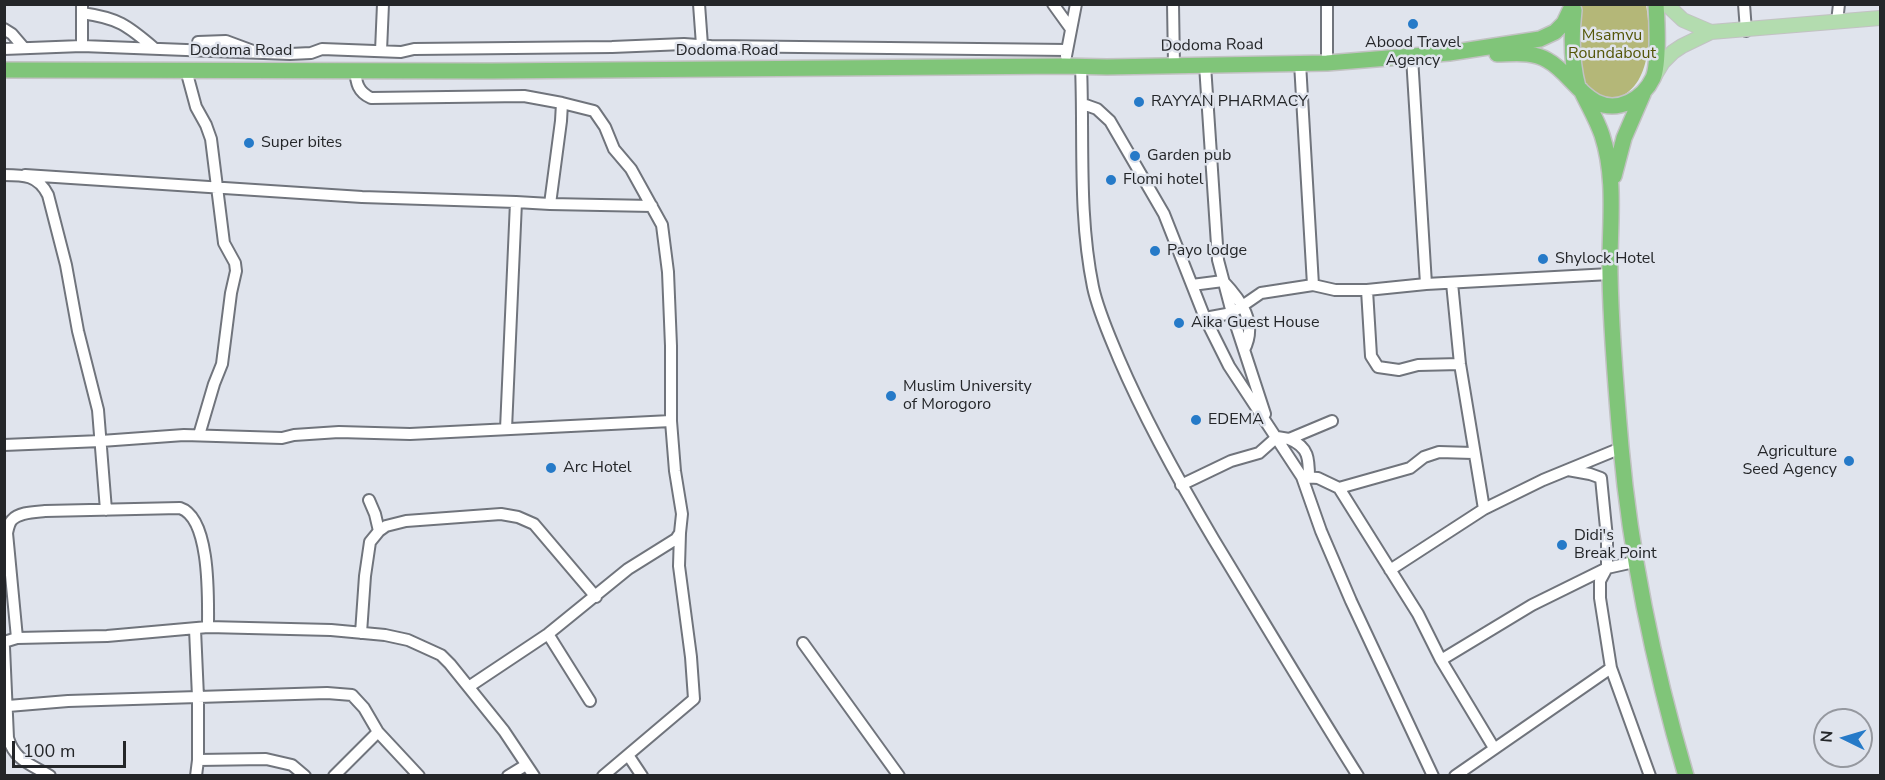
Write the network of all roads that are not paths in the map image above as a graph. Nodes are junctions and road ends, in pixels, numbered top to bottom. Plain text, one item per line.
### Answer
1 (383, 4) edge
2 (699, 4) edge
3 (1053, 4) edge
4 (1076, 4) edge
5 (1173, 4) edge
6 (1327, 4) edge
7 (1574, 4) edge
8 (1656, 4) edge
9 (1666, 4) edge
10 (1744, 4) edge
11 (1839, 4) edge
12 (82, 8) edge
13 (1881, 18) edge
14 (1837, 22) junction
15 (4, 29) edge
16 (1071, 29) junction
17 (1746, 31) junction
18 (1711, 32) junction
19 (198, 42) dead end
20 (702, 45) junction
21 (82, 46) junction
22 (4, 48) edge
23 (24, 48) junction
24 (154, 48) junction
25 (381, 51) junction
26 (1449, 53) junction
27 (258, 54) junction
28 (1412, 57) junction
29 (1066, 58) junction
30 (1300, 63) junction
31 (1328, 63) junction
32 (1174, 65) junction
33 (1205, 65) junction
34 (1081, 66) junction
35 (186, 69) junction
36 (355, 69) junction
37 (4, 70) edge
38 (1651, 81) junction
39 (1579, 89) junction
40 (562, 103) junction
41 (1083, 104) junction
42 (4, 175) edge
43 (24, 175) junction
44 (219, 189) junction
45 (1612, 191) junction
46 (516, 202) junction
47 (550, 204) junction
48 (652, 206) junction
49 (1610, 274) junction
50 (1224, 281) junction
51 (1452, 283) junction
52 (1426, 284) junction
53 (1192, 285) junction
54 (1313, 285) junction
55 (1367, 290) junction
56 (1244, 305) junction
57 (1232, 313) junction
58 (1205, 318) junction
59 (1244, 350) junction
60 (1460, 364) junction
61 (671, 421) junction
62 (1332, 421) dead end
63 (1269, 426) junction
64 (506, 429) junction
65 (198, 435) junction
66 (1277, 437) junction
67 (1289, 439) junction
68 (101, 441) junction
69 (4, 446) edge
70 (1621, 448) junction
71 (1473, 453) junction
72 (1568, 470) junction
73 (1306, 477) junction
74 (1181, 485) junction
75 (1339, 488) junction
76 (369, 501) dead end
77 (1484, 509) junction
78 (106, 510) junction
79 (379, 531) junction
80 (680, 533) junction
81 (1634, 562) junction
82 (1607, 568) junction
83 (1390, 570) junction
84 (596, 597) junction
85 (208, 627) junction
86 (195, 629) junction
87 (361, 633) junction
88 (548, 634) junction
89 (17, 638) junction
90 (4, 642) edge
91 (803, 643) dead end
92 (4, 647) edge
93 (1441, 660) junction
94 (1611, 668) junction
95 (470, 686) junction
96 (198, 697) junction
97 (590, 701) dead end
98 (8, 706) junction
99 (378, 732) junction
100 (1494, 748) junction
101 (628, 755) junction
102 (198, 760) junction
103 (526, 765) junction
104 (50, 776) edge
105 (196, 776) edge
106 (305, 776) edge
107 (334, 776) edge
108 (419, 776) edge
109 (508, 776) edge
110 (534, 776) edge
111 (603, 776) edge
112 (642, 776) edge
113 (899, 776) edge
114 (1358, 776) edge
115 (1433, 776) edge
116 (1455, 776) edge
117 (1650, 776) edge
118 (1686, 776) edge

1 - 25 street
2 - 20 street
3 - 16 street
4 - 16 street
5 - 32 street
6 - 31 street
7 - 26 highway, Dodoma Road
7 - 39 highway
8 - 38 highway
9 - 18 main road
10 - 17 street
11 - 14 street
12 - 21 street
12 - 24 street
13 - 14 main road
14 - 17 main road
15 - 23 street
16 - 29 street
17 - 18 main road
18 - 38 main road
19 - 27 street
20 - 25 street
20 - 29 street
21 - 23 street
21 - 24 street
22 - 23 street
24 - 27 street
25 - 27 street
26 - 28 highway, Dodoma Road
26 - 39 highway, Dodoma Road
28 - 31 highway, Dodoma Road
28 - 52 street
29 - 34 highway, Dodoma Road
29 - 36 highway, Dodoma Road
30 - 31 highway, Dodoma Road
30 - 33 highway, Dodoma Road
30 - 54 street
32 - 33 highway, Dodoma Road
32 - 34 highway, Dodoma Road
33 - 50 street
34 - 41 street
35 - 36 highway, Dodoma Road
35 - 37 highway, Dodoma Road
35 - 44 street
36 - 40 street
38 - 39 highway
38 - 45 highway
39 - 45 highway
40 - 47 street
40 - 48 street
41 - 53 street
41 - 74 street
42 - 43 street
43 - 44 street
43 - 68 street
44 - 46 street
44 - 65 street
45 - 49 highway
46 - 47 street
46 - 64 street
47 - 48 street
48 - 61 street
49 - 51 street
49 - 70 highway
50 - 53 street
50 - 56 street
50 - 57 street
51 - 52 street
51 - 60 street
52 - 55 street
53 - 58 street
54 - 55 street
54 - 56 street
55 - 60 street
56 - 57 street
56 - 59 street
57 - 58 street
57 - 59 street
58 - 63 street
59 - 63 street
60 - 71 street
61 - 64 street
61 - 80 street
62 - 67 street
63 - 66 street
64 - 65 street
65 - 68 street
66 - 67 street
66 - 73 street
66 - 74 street
67 - 73 street
68 - 69 street
68 - 78 street
70 - 72 street
70 - 81 highway
71 - 75 street
71 - 77 street
72 - 77 street
72 - 82 street
73 - 75 street
73 - 115 street
74 - 114 street
75 - 83 street
76 - 79 street
77 - 83 street
78 - 85 street
78 - 89 street
79 - 84 street
79 - 87 street
80 - 84 street
80 - 101 street
81 - 82 street
81 - 118 highway
82 - 93 street
82 - 94 street
83 - 93 street
84 - 88 street
85 - 86 street
85 - 87 street
86 - 89 street
86 - 96 street
87 - 95 street
88 - 95 street
88 - 97 street
89 - 90 street
91 - 113 street
92 - 98 street
93 - 100 street
94 - 100 street
94 - 117 street
95 - 103 street
96 - 98 street
96 - 99 street
96 - 102 street
98 - 104 street
99 - 107 street
99 - 108 street
100 - 116 street
101 - 111 street
101 - 112 street
102 - 105 street
102 - 106 street
103 - 109 street
103 - 110 street

